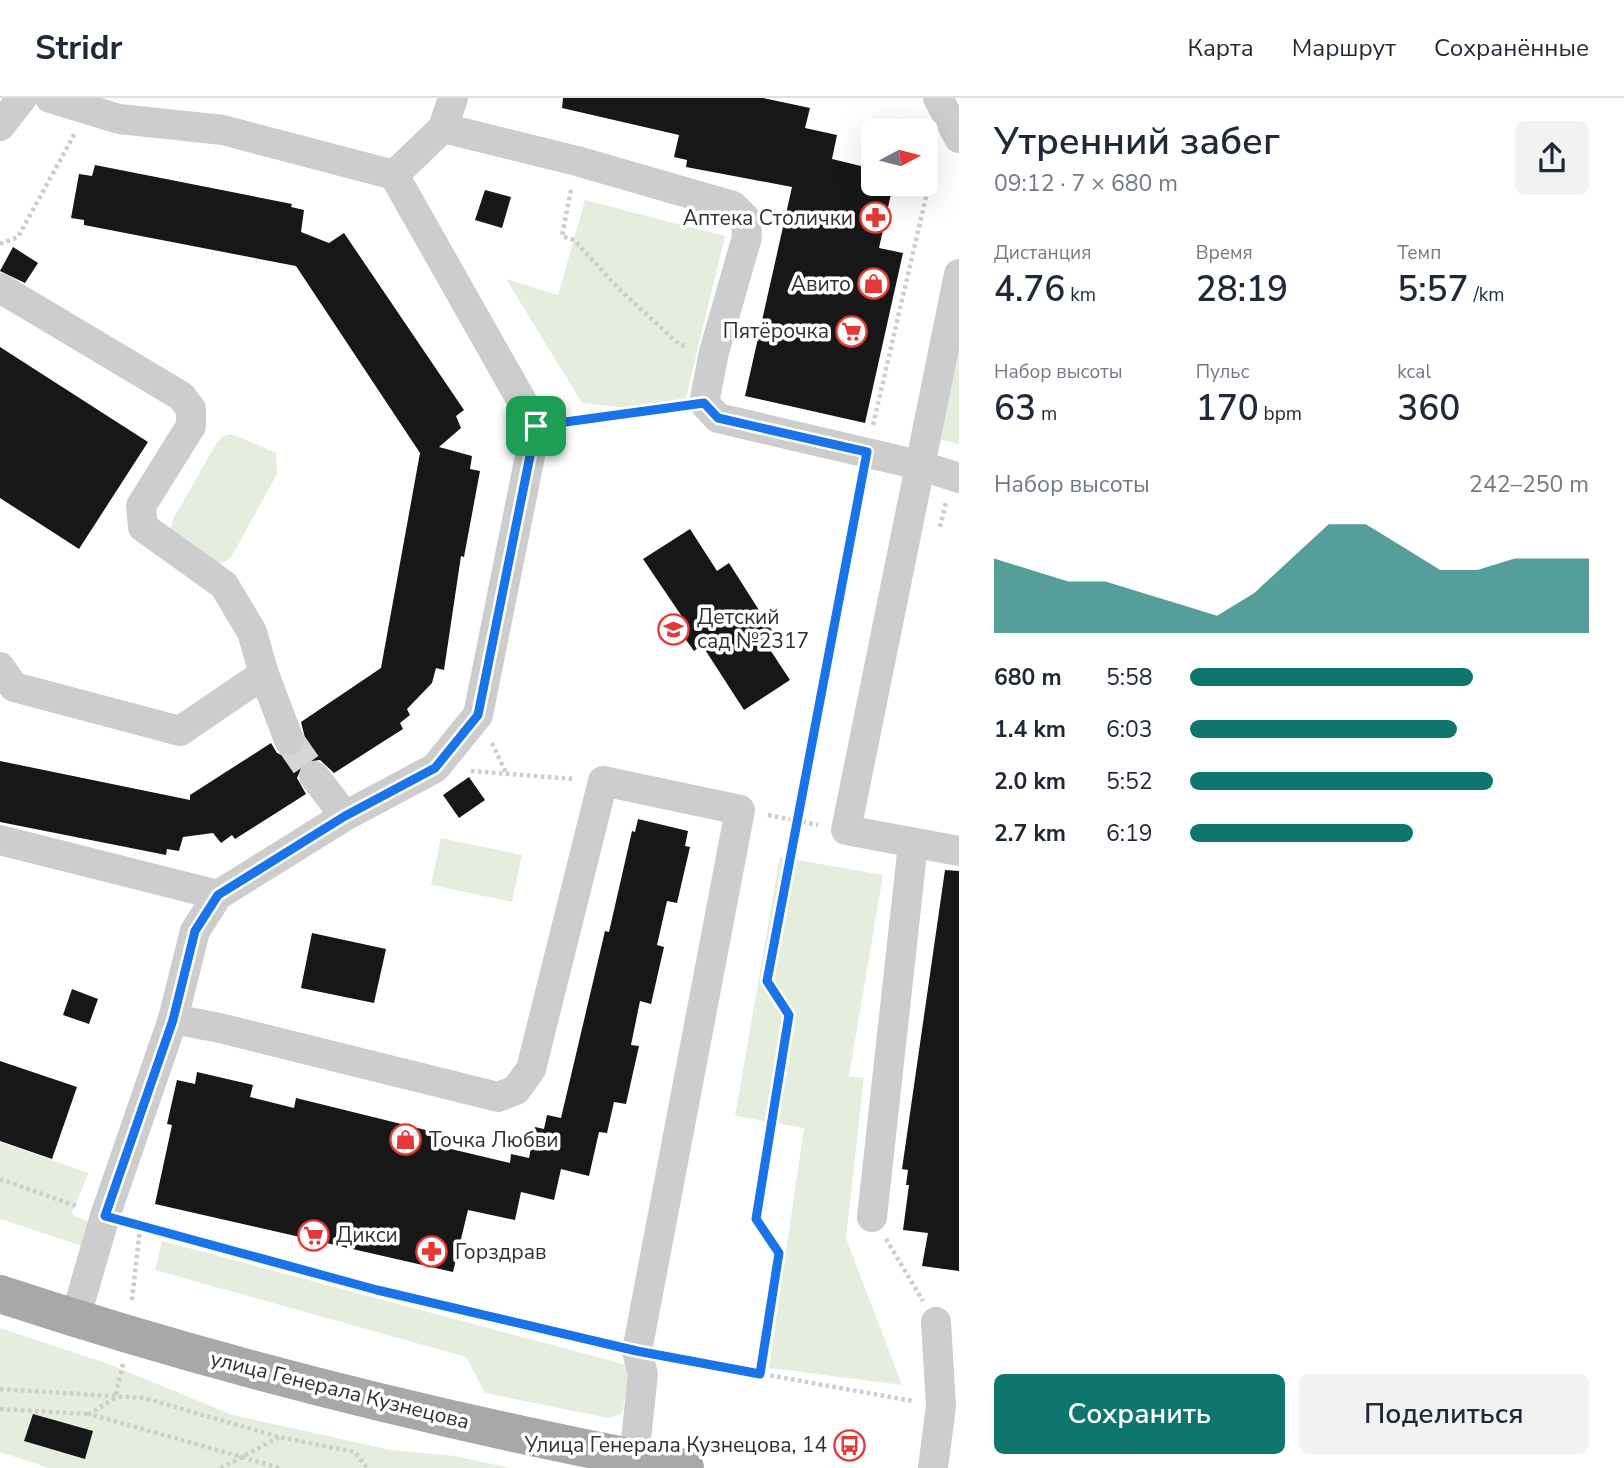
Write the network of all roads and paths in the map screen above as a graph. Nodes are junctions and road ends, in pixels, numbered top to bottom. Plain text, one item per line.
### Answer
1 (22, 98) edge
2 (50, 98) edge
3 (453, 98) edge
4 (90, 108) junction
5 (948, 116) edge
6 (0, 126) edge
7 (443, 128) junction
8 (577, 161) junction
9 (394, 174) junction
10 (0, 244) edge
11 (959, 274) edge
12 (0, 288) edge
13 (714, 352) junction
14 (704, 403) junction
15 (536, 426) junction
16 (867, 452) junction
17 (919, 465) junction
18 (959, 478) edge
19 (0, 667) edge
20 (264, 674) junction
21 (289, 740) tunnel mouth
22 (435, 768) junction
23 (314, 776) tunnel mouth
24 (603, 781) junction
25 (345, 816) junction
26 (0, 841) edge
27 (913, 844) junction
28 (959, 851) edge
29 (218, 895) junction
30 (173, 1020) junction
31 (0, 1179) edge
32 (105, 1216) junction
33 (872, 1217) joint
34 (140, 1228) junction
35 (0, 1294) edge
36 (75, 1319) junction
37 (936, 1322) joint
38 (128, 1334) junction
39 (637, 1351) junction
40 (760, 1374) junction
41 (0, 1389) edge
42 (115, 1398) junction
43 (941, 1406) junction
44 (0, 1409) edge
45 (89, 1414) junction
46 (279, 1437) junction
47 (242, 1457) junction
48 (634, 1458) junction
49 (221, 1468) edge
50 (279, 1468) edge
51 (367, 1468) edge
52 (685, 1468) edge
53 (933, 1468) edge

1 - 6 lane
2 - 4 lane
3 - 7 lane
4 - 9 lane
4 - 10 path
5 - 16 path
7 - 8 lane
7 - 9 lane
8 - 13 path
8 - 13 lane
9 - 15 lane
11 - 17 lane
12 - 20 lane
13 - 14 lane
14 - 15 path
14 - 16 lane
15 - 22 lane
16 - 17 lane
16 - 40 path
17 - 18 lane
17 - 27 lane
19 - 20 lane
20 - 21 lane
22 - 24 path
22 - 25 lane
23 - 25 lane
24 - 30 lane
24 - 39 lane
25 - 29 lane
26 - 29 lane
27 - 28 lane
27 - 33 lane
29 - 30 lane
30 - 32 lane
31 - 32 path
32 - 34 path
32 - 36 lane
33 - 37 path
34 - 38 path
34 - 39 path
35 - 36 main road, улица Генерала Кузнецова
36 - 38 main road, улица Генерала Кузнецова
37 - 43 lane
38 - 42 path
38 - 48 main road, улица Генерала Кузнецова
39 - 40 path
39 - 48 lane
40 - 43 path
41 - 42 path
42 - 45 path
42 - 46 path
43 - 53 lane
44 - 45 path
45 - 47 path
46 - 47 path
46 - 51 path
47 - 49 path
47 - 50 path
48 - 52 main road, улица Генерала Кузнецова

